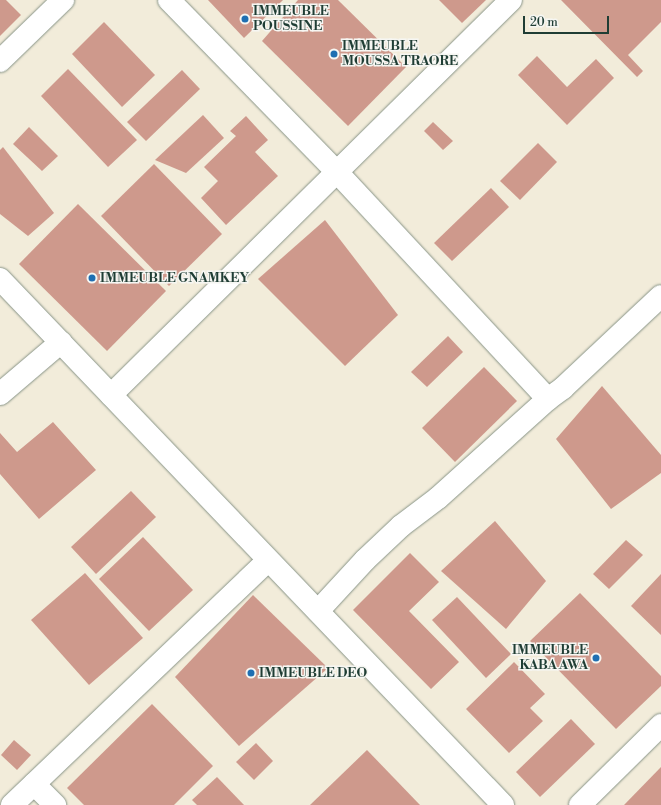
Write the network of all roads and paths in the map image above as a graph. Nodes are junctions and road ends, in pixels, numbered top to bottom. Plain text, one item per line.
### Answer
1 (62, 0) edge
2 (169, 0) edge
3 (511, 0) edge
4 (0, 61) edge
5 (336, 172) junction
6 (0, 279) edge
7 (661, 296) edge
8 (61, 342) junction
9 (0, 394) edge
10 (111, 395) junction
11 (548, 398) junction
12 (268, 560) junction
13 (318, 611) junction
14 (661, 725) edge
15 (34, 784) junction
16 (12, 805) edge
17 (55, 805) edge
18 (503, 805) edge
19 (580, 805) edge

1 - 4 street
2 - 5 street
3 - 5 street
5 - 10 street
5 - 11 street
6 - 8 street
7 - 11 street
8 - 9 street
8 - 10 street
10 - 12 street
11 - 13 street
12 - 13 street
12 - 15 street
13 - 18 street
14 - 19 street
15 - 16 street
15 - 17 street

